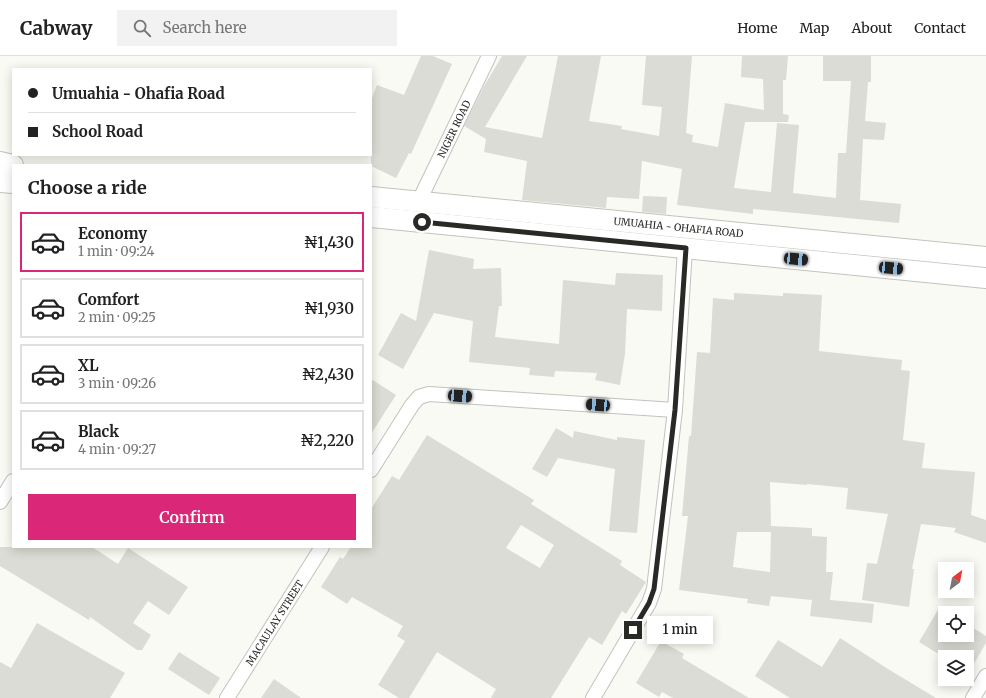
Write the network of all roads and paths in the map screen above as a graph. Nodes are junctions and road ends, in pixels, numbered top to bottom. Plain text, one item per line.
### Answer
1 (489, 56) edge
2 (0, 162) edge
3 (12, 165) edge
4 (0, 182) edge
5 (12, 183) edge
6 (372, 197) edge
7 (419, 201) junction
8 (372, 217) edge
9 (686, 248) junction
10 (986, 257) edge
11 (986, 278) edge
12 (675, 410) junction
13 (372, 468) edge
14 (12, 483) edge
15 (0, 502) edge
16 (321, 548) edge
17 (986, 676) edge
18 (227, 698) edge
19 (593, 698) edge
20 (973, 698) edge

1 - 7 street, NIGER ROAD
2 - 3 main road
4 - 5 main road
6 - 7 main road, UMUAHIA - OHAFIA ROAD
7 - 10 main road, UMUAHIA - OHAFIA ROAD
8 - 9 main road, UMUAHIA - OHAFIA ROAD
9 - 11 main road, UMUAHIA - OHAFIA ROAD
9 - 12 street
12 - 13 street
12 - 19 street
14 - 15 street
16 - 18 street, MACAULAY STREET
17 - 20 street

